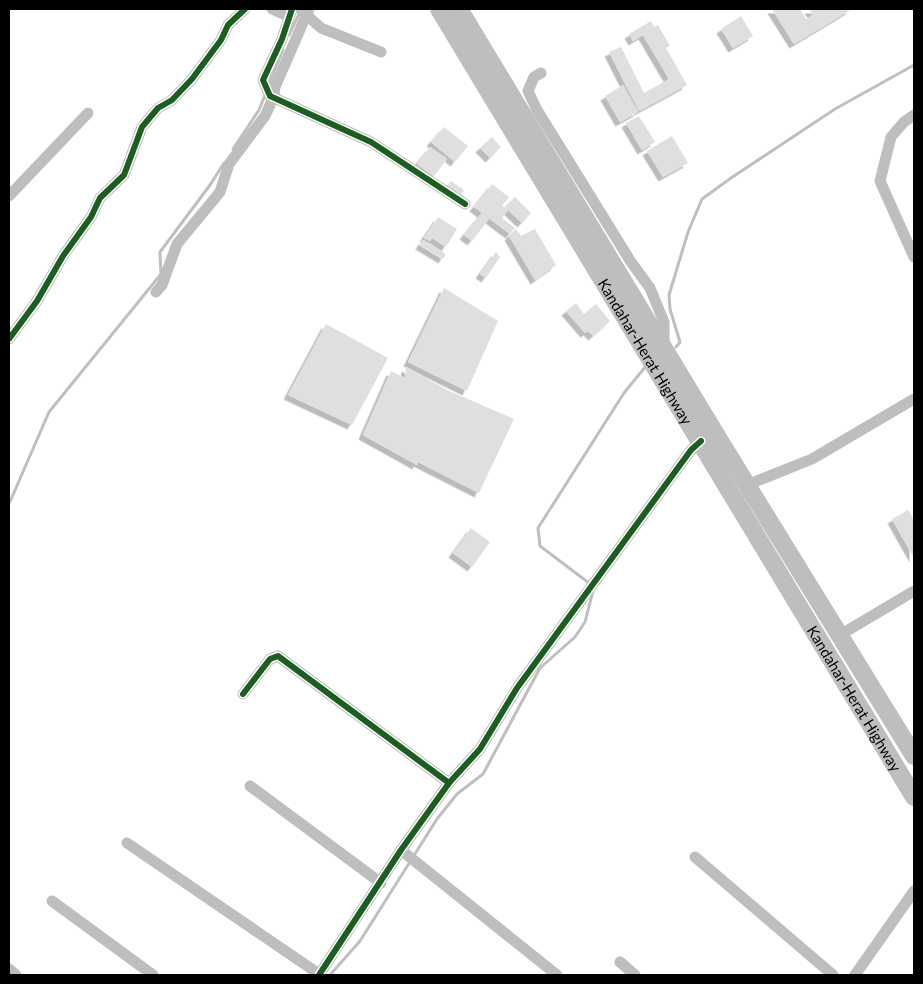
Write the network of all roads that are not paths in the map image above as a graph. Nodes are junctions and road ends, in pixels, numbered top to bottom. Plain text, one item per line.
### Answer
1 (245, 9) edge
2 (272, 9) edge
3 (439, 9) edge
4 (459, 9) edge
5 (305, 11) edge
6 (290, 12) edge
7 (381, 52) dead end
8 (541, 73) dead end
9 (269, 93) junction
10 (503, 99) junction
11 (88, 113) dead end
12 (914, 115) edge
13 (9, 196) edge
14 (465, 204) dead end
15 (914, 257) edge
16 (156, 292) dead end
17 (9, 338) edge
18 (664, 350) junction
19 (914, 399) edge
20 (708, 437) junction
21 (747, 485) junction
22 (914, 591) edge
23 (840, 635) junction
24 (873, 688) junction
25 (243, 694) dead end
26 (857, 700) junction
27 (914, 756) edge
28 (449, 783) junction
29 (250, 786) dead end
30 (914, 797) edge
31 (127, 842) dead end
32 (407, 854) junction
33 (695, 857) dead end
34 (381, 883) junction
35 (914, 891) edge
36 (52, 901) dead end
37 (620, 962) dead end
38 (9, 969) edge
39 (16, 975) edge
40 (153, 975) edge
41 (319, 975) edge
42 (557, 975) edge
43 (635, 975) edge
44 (833, 975) edge
45 (855, 975) edge

1 - 17 street
2 - 6 street
3 - 10 highway, Kandahar-Herat Highway
4 - 10 highway, Kandahar-Herat Highway
5 - 7 street
5 - 9 street
6 - 9 street
8 - 18 street
9 - 14 street
9 - 16 street
10 - 18 highway, Kandahar-Herat Highway
10 - 20 highway, Kandahar-Herat Highway
11 - 13 street
12 - 15 street
18 - 20 highway, Kandahar-Herat Highway
19 - 21 street
20 - 21 highway, Kandahar-Herat Highway
20 - 26 highway, Kandahar-Herat Highway
20 - 28 street
21 - 23 highway, Kandahar-Herat Highway
22 - 23 street
23 - 24 highway, Kandahar-Herat Highway
24 - 26 highway
24 - 27 highway, Kandahar-Herat Highway
25 - 28 street
26 - 30 highway, Kandahar-Herat Highway
28 - 32 street
29 - 34 street
31 - 41 street
32 - 34 street
32 - 42 street
33 - 44 street
34 - 41 street
35 - 45 street
36 - 40 street
37 - 43 street
38 - 39 street

